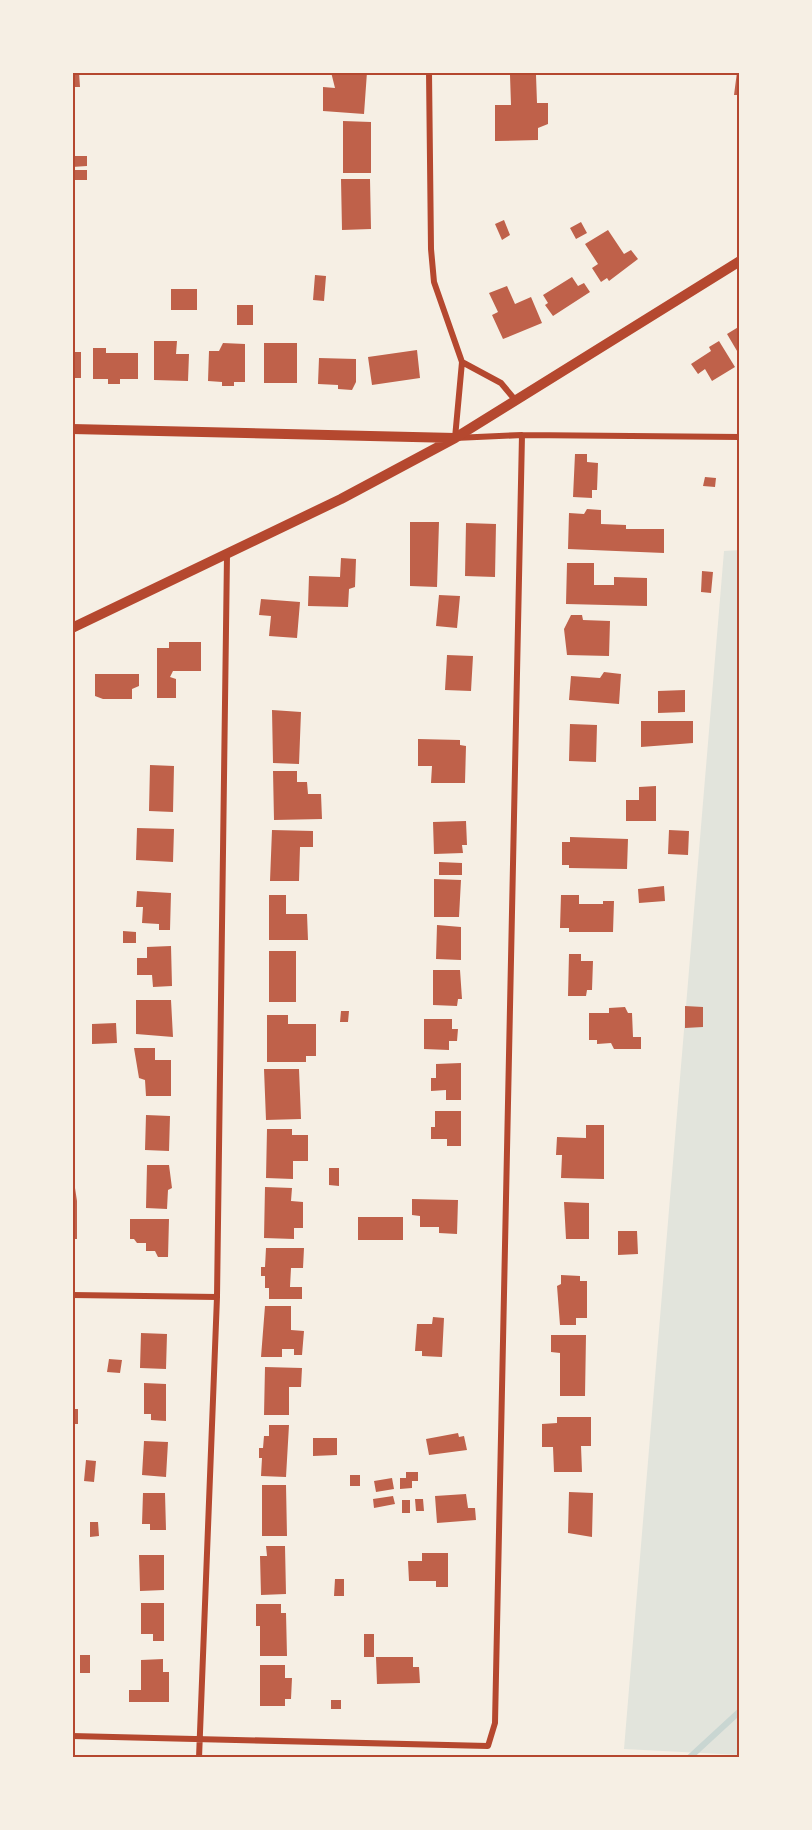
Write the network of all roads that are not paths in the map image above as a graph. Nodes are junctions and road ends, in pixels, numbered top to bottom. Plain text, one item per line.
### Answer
1 (429, 72) edge
2 (740, 261) edge
3 (462, 362) junction
4 (516, 401) junction
5 (72, 429) edge
6 (522, 435) junction
7 (740, 437) edge
8 (455, 438) junction
9 (226, 555) junction
10 (72, 628) edge
11 (72, 1294) edge
12 (217, 1297) junction
13 (72, 1736) edge
14 (202, 1739) junction
15 (199, 1758) edge

1 - 3 street
2 - 4 street
3 - 4 street
3 - 8 street
4 - 8 street
5 - 8 street
6 - 7 street
6 - 8 street
6 - 14 street
8 - 9 street
9 - 10 street
9 - 12 street
11 - 12 street
12 - 14 street
13 - 14 street
14 - 15 street

